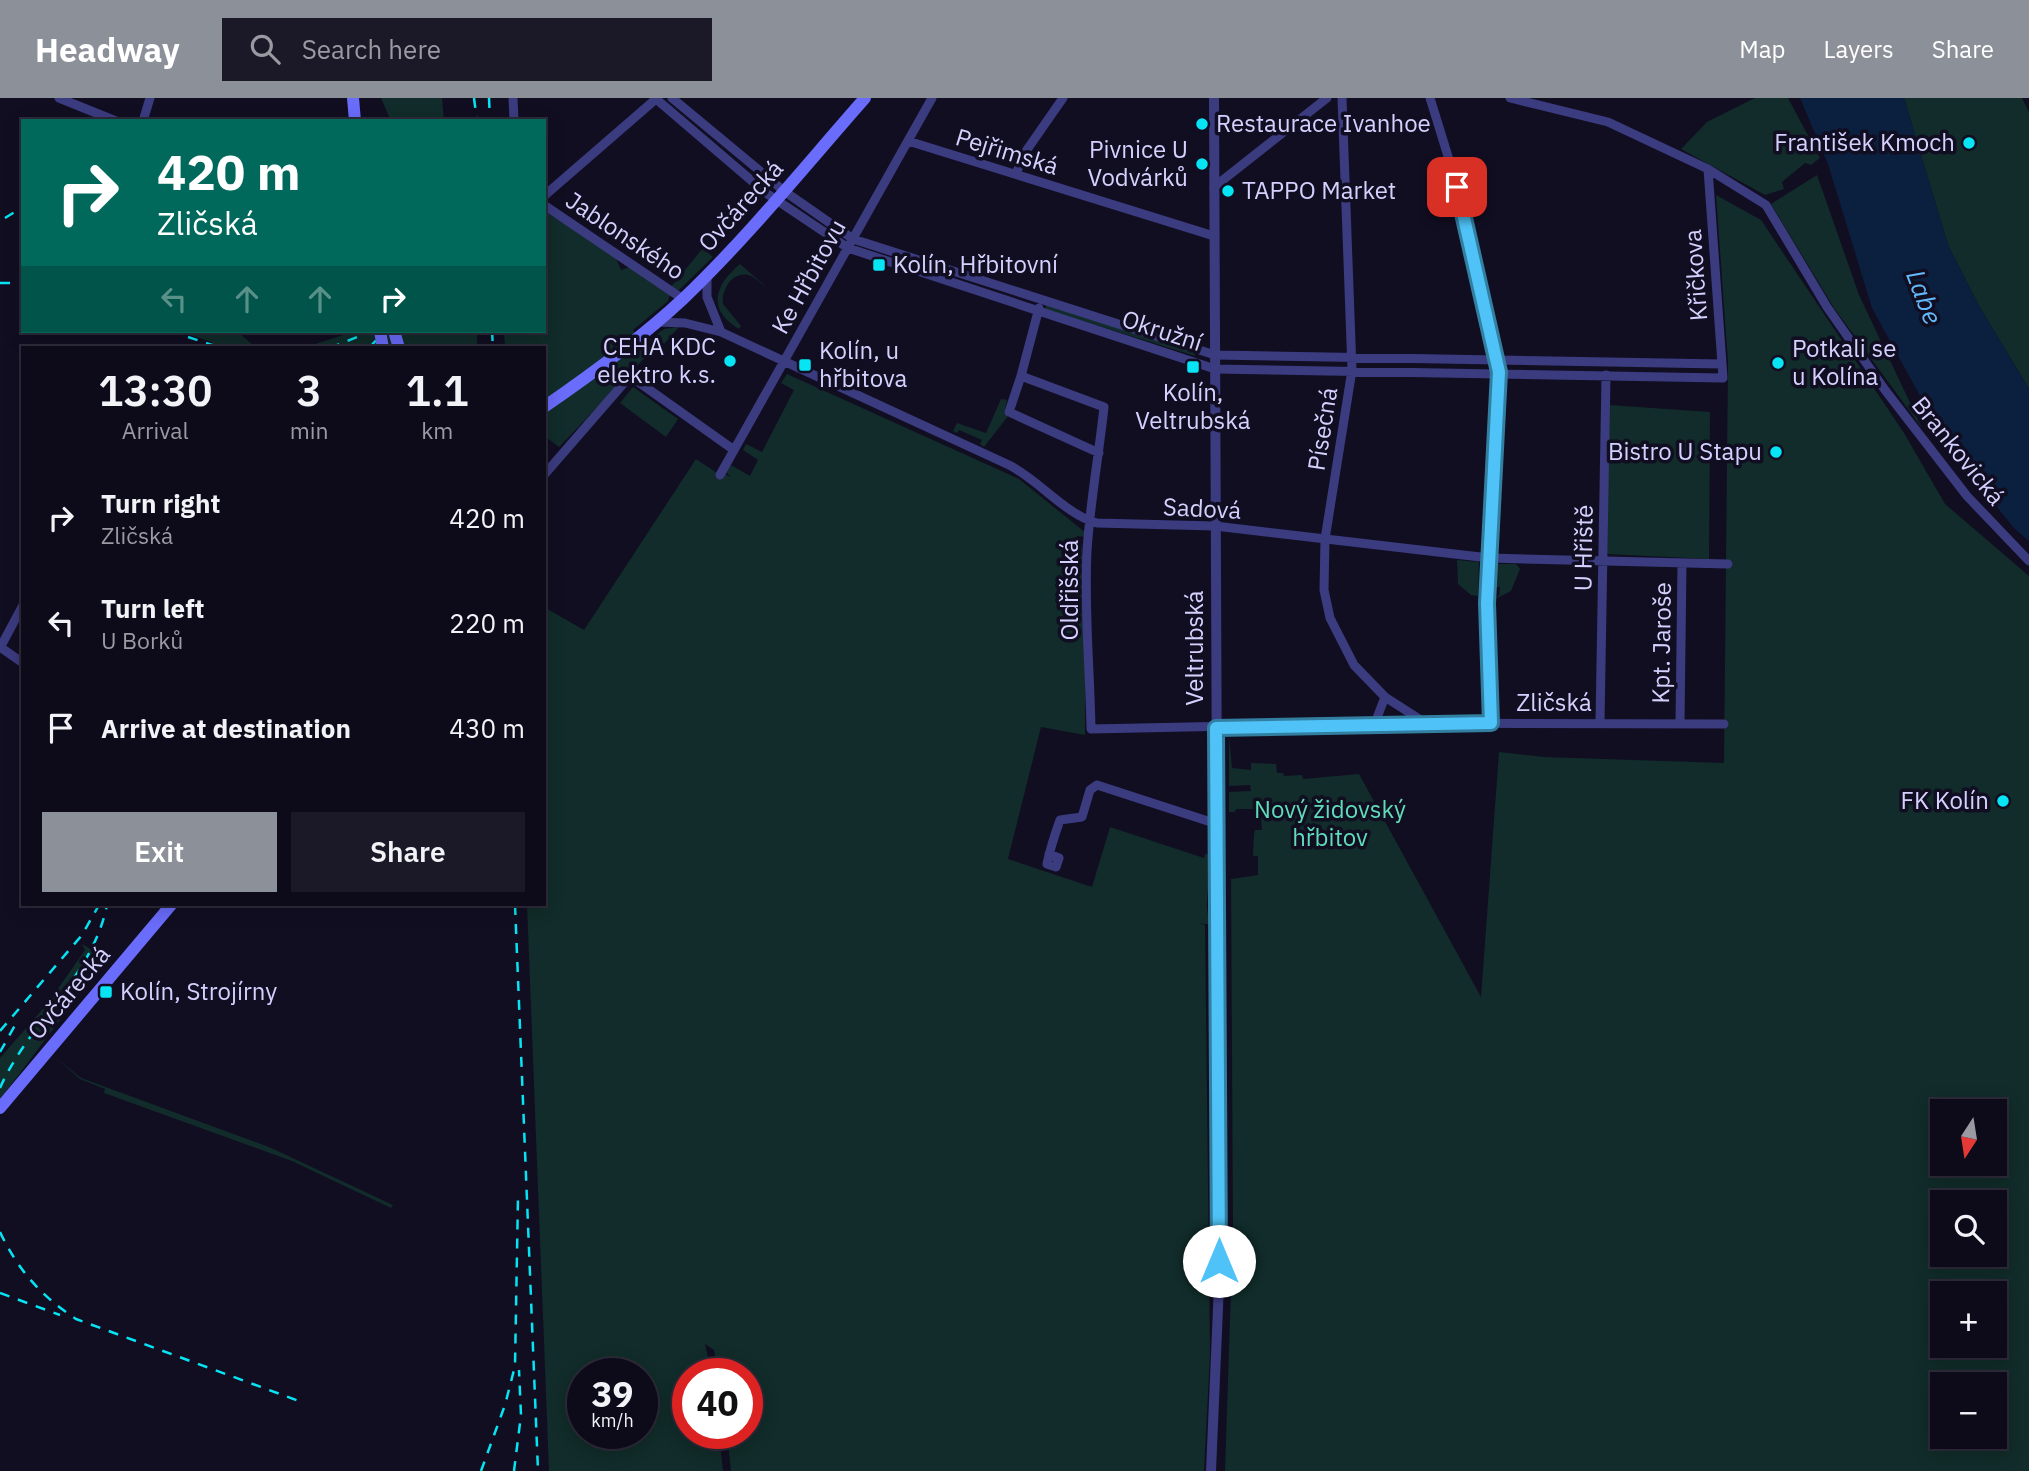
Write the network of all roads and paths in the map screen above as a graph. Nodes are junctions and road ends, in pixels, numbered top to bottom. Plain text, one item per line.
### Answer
1 (59, 98) edge
2 (150, 98) edge
3 (353, 98) edge
4 (513, 98) edge
5 (656, 98) edge
6 (672, 98) edge
7 (933, 98) edge
8 (1063, 98) edge
9 (1214, 98) edge
10 (1327, 98) edge
11 (1342, 98) edge
12 (1510, 98) edge
13 (861, 99) edge
14 (1435, 100) edge
15 (111, 119) edge
16 (144, 119) edge
17 (355, 119) edge
18 (514, 119) edge
19 (908, 141) junction
20 (1708, 169) junction
21 (1016, 174) junction
22 (1214, 187) junction
23 (546, 194) edge
24 (780, 195) junction
25 (546, 206) edge
26 (1214, 236) junction
27 (853, 239) junction
28 (848, 248) junction
29 (707, 275) junction
30 (683, 299) junction
31 (1041, 299) junction
32 (1038, 311) junction
33 (657, 322) junction
34 (721, 332) junction
35 (1215, 355) junction
36 (1352, 358) junction
37 (1497, 360) junction
38 (784, 361) junction
39 (1722, 364) junction
40 (1215, 369) junction
41 (1352, 370) junction
42 (1499, 372) junction
43 (1606, 375) junction
44 (1021, 376) junction
45 (1723, 378) joint
46 (546, 406) edge
47 (734, 450) junction
48 (1099, 453) junction
49 (546, 473) edge
50 (720, 475) dead end
51 (1090, 521) junction
52 (1216, 526) junction
53 (1325, 539) junction
54 (1489, 558) junction
55 (1603, 561) junction
56 (2029, 561) edge
57 (1682, 563) junction
58 (1728, 564) dead end
59 (21, 609) edge
60 (0, 648) edge
61 (21, 662) edge
62 (1385, 697) junction
63 (1600, 722) junction
64 (1375, 723) junction
65 (1426, 723) junction
66 (1491, 723) junction
67 (1680, 723) junction
68 (1724, 724) dead end
69 (1216, 728) junction
70 (1091, 729) joint
71 (1217, 824) junction
72 (1049, 854) dead end
73 (170, 906) edge
74 (0, 1108) edge
75 (1211, 1471) edge

1 - 15 street
2 - 16 street
3 - 17 main road
4 - 18 street
5 - 23 street
5 - 24 street, Okružní
6 - 24 street, Okružní
7 - 19 street, Ke Hřbitovu
8 - 21 street
9 - 22 street, Veltrubská
10 - 22 street
11 - 36 street, Písečná
12 - 20 street, Brankovická
13 - 24 main road, Ovčárecká
14 - 37 street
19 - 21 street, Pejřimská
19 - 27 street, Ke Hřbitovu
20 - 39 street, Křičkova
20 - 56 street, Brankovická
21 - 26 street, Pejřimská
22 - 26 street, Veltrubská
24 - 27 street, Okružní
24 - 28 street, Okružní
24 - 29 main road, Ovčárecká
25 - 30 street, Jablonského
26 - 35 street, Veltrubská
27 - 28 street, Ke Hřbitovu
27 - 31 street, Okružní
28 - 32 street, Okružní
28 - 38 street, Ke Hřbitovu
29 - 30 main road, Ovčárecká
29 - 34 street
30 - 33 main road, Ovčárecká
31 - 32 street
31 - 35 street, Okružní
32 - 40 street, Okružní
32 - 44 street
33 - 34 street, Sadová
33 - 46 main road, Ovčárecká
34 - 38 street, Sadová
35 - 36 street, Okružní
35 - 40 street, Veltrubská
36 - 37 street, Okružní
36 - 41 street, Písečná
37 - 39 street, Okružní
37 - 42 street
38 - 47 street, Ke Hřbitovu
38 - 51 street, Sadová
39 - 45 street, Křičkova
40 - 41 street, Okružní
40 - 52 street, Veltrubská
41 - 42 street, Okružní
41 - 53 street, Písečná
42 - 43 street, Okružní
42 - 54 street
43 - 45 street, Okružní
43 - 55 street, U Hřiště
44 - 48 street, Oldřišská
44 - 48 street
47 - 49 street
47 - 50 street, Ke Hřbitovu
48 - 51 street, Oldřišská
51 - 52 street, Sadová
51 - 70 street, Oldřišská
52 - 53 street, Sadová
52 - 69 street, Veltrubská
53 - 54 street, Sadová
53 - 62 street, Písečná
54 - 55 street, Sadová
54 - 66 street
55 - 57 street, Sadová
55 - 63 street, U Hřiště
57 - 58 street, Sadová
57 - 67 street, Kpt. Jaroše
59 - 60 street
60 - 61 street
62 - 64 street
62 - 65 street, Písečná
63 - 66 street, Zličská
63 - 67 street, Zličská
64 - 65 street, Zličská
64 - 69 street, Zličská
65 - 66 street, Zličská
67 - 68 street, Zličská
69 - 70 street, Zličská
69 - 71 street, Veltrubská
71 - 72 street
71 - 75 street, Veltrubská
73 - 74 main road, Ovčárecká

